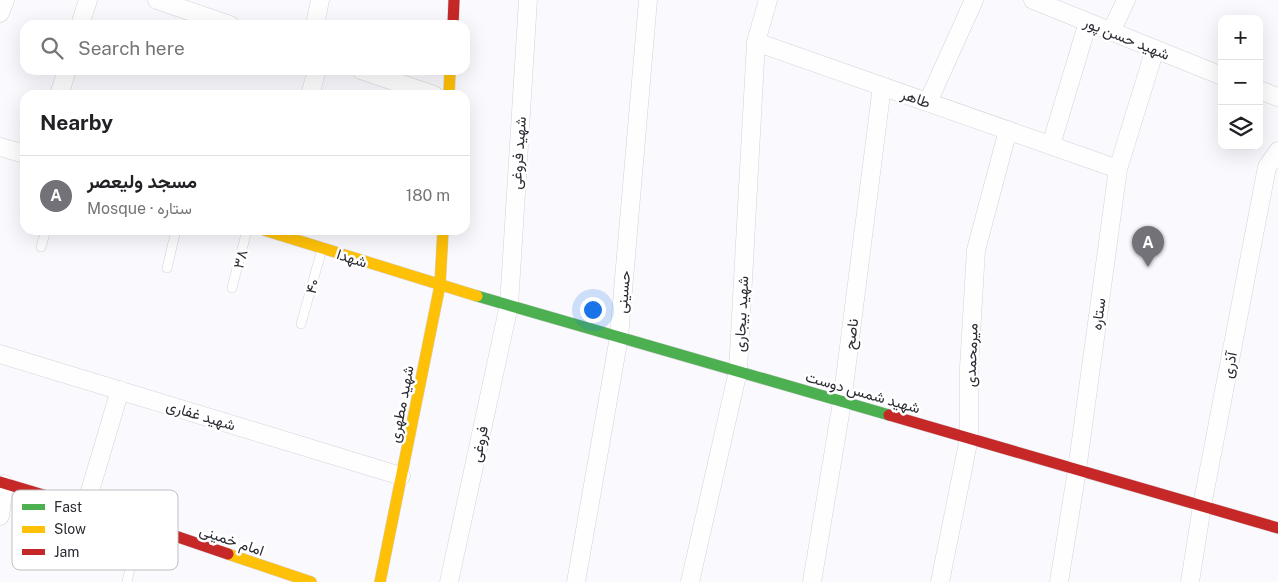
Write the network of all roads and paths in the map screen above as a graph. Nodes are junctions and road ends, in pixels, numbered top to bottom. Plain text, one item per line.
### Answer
1 (5, 0) edge
2 (88, 0) edge
3 (158, 0) edge
4 (320, 0) edge
5 (454, 0) edge
6 (528, 0) edge
7 (648, 0) edge
8 (768, 0) edge
9 (974, 0) edge
10 (1033, 0) edge
11 (1126, 0) edge
12 (0, 13) edge
13 (82, 20) edge
14 (216, 20) edge
15 (316, 20) edge
16 (452, 20) edge
17 (1088, 22) junction
18 (1112, 32) junction
19 (756, 42) junction
20 (1155, 49) junction
21 (1218, 74) edge
22 (65, 75) edge
23 (316, 75) edge
24 (376, 75) edge
25 (450, 75) edge
26 (882, 86) junction
27 (60, 90) edge
28 (311, 90) edge
29 (419, 90) edge
30 (449, 90) edge
31 (1263, 91) edge
32 (1278, 97) edge
33 (928, 102) junction
34 (1008, 130) junction
35 (1051, 145) junction
36 (0, 147) edge
37 (1278, 151) edge
38 (20, 153) edge
39 (1118, 168) junction
40 (45, 235) edge
41 (175, 235) edge
42 (246, 235) edge
43 (443, 235) edge
44 (302, 236) edge
45 (41, 247) dead end
46 (322, 248) junction
47 (167, 268) dead end
48 (440, 285) junction
49 (232, 288) dead end
50 (509, 305) junction
51 (301, 324) dead end
52 (619, 337) junction
53 (0, 354) edge
54 (738, 372) junction
55 (120, 390) junction
56 (842, 402) junction
57 (969, 438) junction
58 (1077, 470) junction
59 (402, 476) junction
60 (2, 483) edge
61 (25, 490) edge
62 (90, 490) edge
63 (1202, 506) junction
64 (0, 516) edge
65 (1278, 528) edge
66 (178, 537) edge
67 (311, 582) edge
68 (380, 582) edge
69 (449, 582) edge
70 (576, 582) edge
71 (690, 582) edge
72 (812, 582) edge
73 (940, 582) edge
74 (1059, 582) edge
75 (1190, 582) edge

1 - 12 street
2 - 13 street
3 - 14 street
4 - 15 street
5 - 16 street
6 - 50 street, شهید فروغی
7 - 52 street, حسینی
8 - 19 street
9 - 33 street
10 - 17 street, شهید حسن پور
11 - 18 street
17 - 18 street, شهید حسن پور
17 - 35 street
18 - 20 street, شهید حسن پور
19 - 26 street, طاهر
19 - 54 street, شهید بیجاری
20 - 21 street, شهید حسن پور
20 - 39 street, ستاره
22 - 27 street
23 - 28 street
24 - 29 street
25 - 30 street
26 - 33 street, طاهر
26 - 56 street, ناصح
31 - 32 street
33 - 34 street, طاهر
34 - 35 street, طاهر
34 - 57 street, میرمحمدی
35 - 39 street, طاهر
36 - 38 street
37 - 63 street, آذری
39 - 58 street, ستاره
40 - 45 lane
41 - 47 lane
42 - 49 lane, ۳۸
43 - 48 street, شهید مطهری
44 - 46 street, شهدا
46 - 48 street, شهدا
46 - 51 lane, ۴۰
48 - 50 street, شهید شمس دوست
48 - 59 street, شهید مطهری
50 - 52 street, شهید شمس دوست
50 - 69 street, فروغی
52 - 54 street, شهید شمس دوست
52 - 70 street, حسینی
53 - 55 street, شهید غفاری
54 - 56 street, شهید شمس دوست
54 - 71 street, شهید بیجاری
55 - 59 street, شهید غفاری
55 - 62 street
56 - 57 street, شهید شمس دوست
56 - 72 street, ناصح
57 - 58 street, شهید شمس دوست
57 - 73 street, میرمحمدی
58 - 63 street, شهید شمس دوست
58 - 74 street, ستاره
59 - 68 street, شهید مطهری
60 - 61 street, امام خمینی
60 - 64 street
63 - 65 street, شهید شمس دوست
63 - 75 street, آذری
66 - 67 street, امام خمینی

